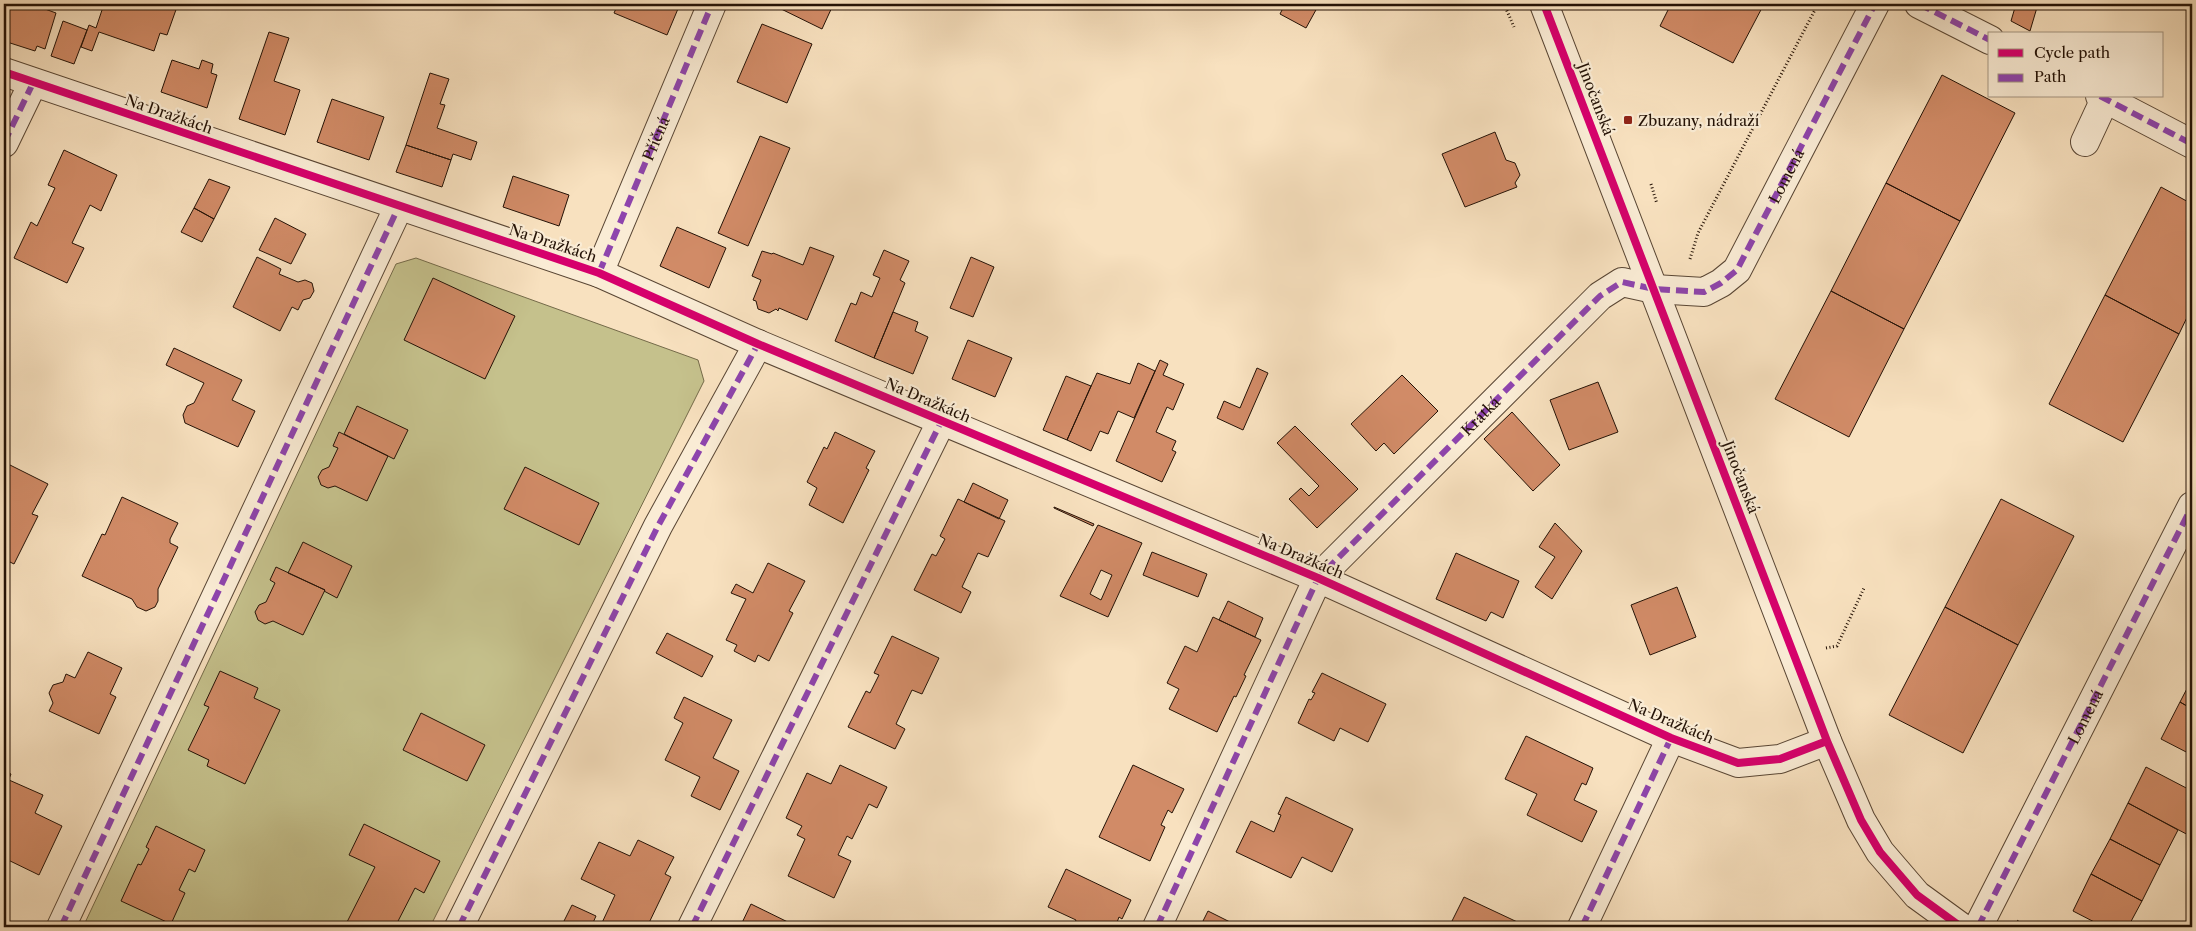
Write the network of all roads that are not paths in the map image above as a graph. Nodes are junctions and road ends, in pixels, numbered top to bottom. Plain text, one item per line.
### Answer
1 (712, 4) edge
2 (1544, 4) edge
3 (1875, 4) edge
4 (1919, 4) edge
5 (1988, 39) edge
6 (4, 72) edge
7 (33, 83) junction
8 (2103, 98) edge
9 (2084, 142) dead end
10 (4, 143) edge
11 (2192, 144) edge
12 (399, 206) junction
13 (599, 273) junction
14 (1654, 289) junction
15 (758, 344) junction
16 (942, 420) junction
17 (2192, 506) edge
18 (1318, 578) junction
19 (1670, 738) junction
20 (1827, 741) junction
21 (1984, 916) edge
22 (61, 927) edge
23 (459, 927) edge
24 (692, 927) edge
25 (1157, 927) edge
26 (1582, 927) edge
27 (1961, 927) edge

1 - 13 street, Příčná
2 - 14 street, Jinočanská
3 - 14 street, Lomená
4 - 5 street
6 - 7 street, Na Dražkách
7 - 10 street
7 - 12 street, Na Dražkách
8 - 9 street
8 - 11 street
12 - 13 street, Na Dražkách
12 - 22 street
13 - 15 street, Na Dražkách
14 - 18 street, Krátká
14 - 20 street, Jinočanská
15 - 16 street, Na Dražkách
15 - 23 street
16 - 18 street, Na Dražkách
16 - 24 street
17 - 21 street, Lomená
18 - 19 street, Na Dražkách
18 - 25 street
19 - 20 street, Na Dražkách
19 - 26 street
20 - 27 street, Jinočanská

